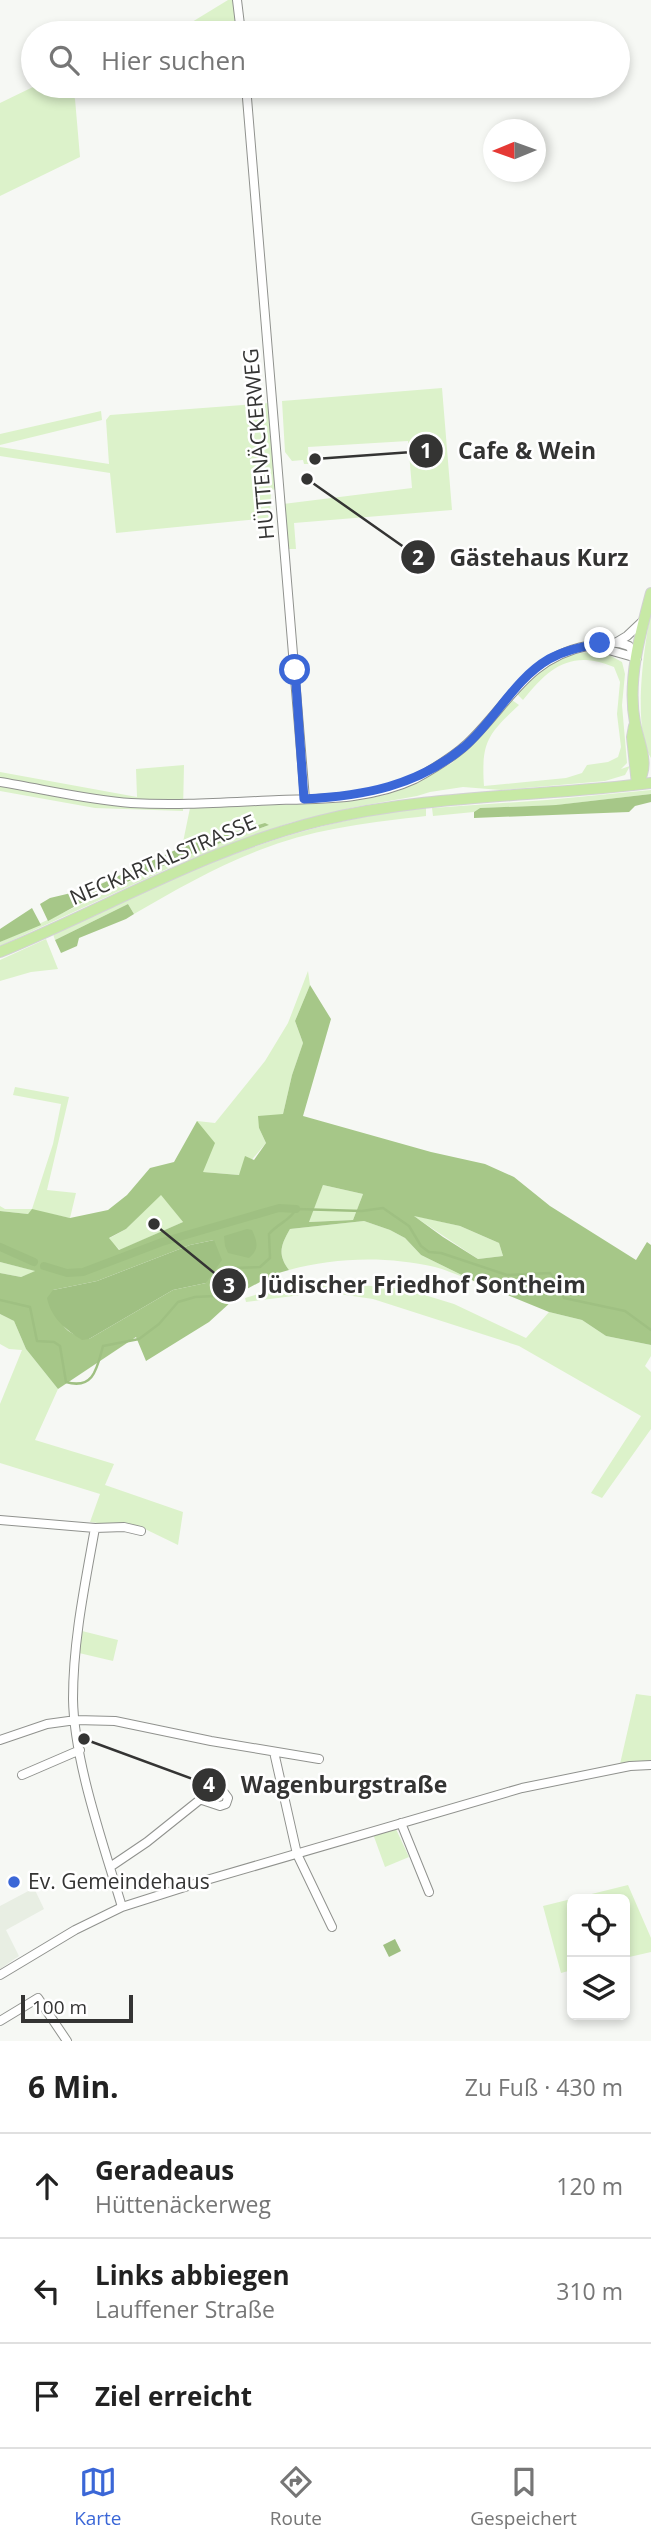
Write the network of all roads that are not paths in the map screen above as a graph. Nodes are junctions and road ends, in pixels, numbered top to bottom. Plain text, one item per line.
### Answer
1 (237, 0) edge
2 (240, 21) edge
3 (247, 98) edge
4 (651, 593) edge
5 (644, 620) junction
6 (616, 642) junction
7 (591, 645) junction
8 (636, 658) junction
9 (635, 723) junction
10 (648, 761) edge
11 (0, 782) edge
12 (651, 783) edge
13 (637, 785) junction
14 (304, 799) junction
15 (0, 952) edge
16 (0, 1520) edge
17 (95, 1528) junction
18 (141, 1531) dead end
19 (76, 1720) junction
20 (0, 1740) edge
21 (80, 1750) junction
22 (274, 1752) junction
23 (319, 1759) dead end
24 (651, 1765) edge
25 (22, 1774) dead end
26 (202, 1800) dead end
27 (401, 1823) junction
28 (297, 1853) junction
29 (110, 1867) junction
30 (429, 1892) dead end
31 (122, 1908) junction
32 (332, 1927) dead end
33 (0, 1975) edge
34 (0, 2021) edge
35 (66, 2041) edge

1 - 2 street
3 - 14 street, HÜTTENÄCKERWEG
4 - 5 main road
5 - 6 street
5 - 8 main road
6 - 7 street
6 - 8 street
7 - 8 street
7 - 14 street
8 - 9 main road
9 - 10 main road
9 - 13 main road
10 - 13 main road
11 - 14 street
12 - 13 main road, NECKARTALSTRASSE
13 - 15 main road, NECKARTALSTRASSE
16 - 17 street
17 - 18 street
17 - 19 street
19 - 20 street
19 - 21 street
19 - 22 street
21 - 25 street
21 - 29 street
22 - 23 street
22 - 28 street
24 - 27 street
26 - 29 street
27 - 28 street
27 - 30 street
28 - 31 street
28 - 32 street
29 - 31 street
31 - 33 street
34 - 35 street

